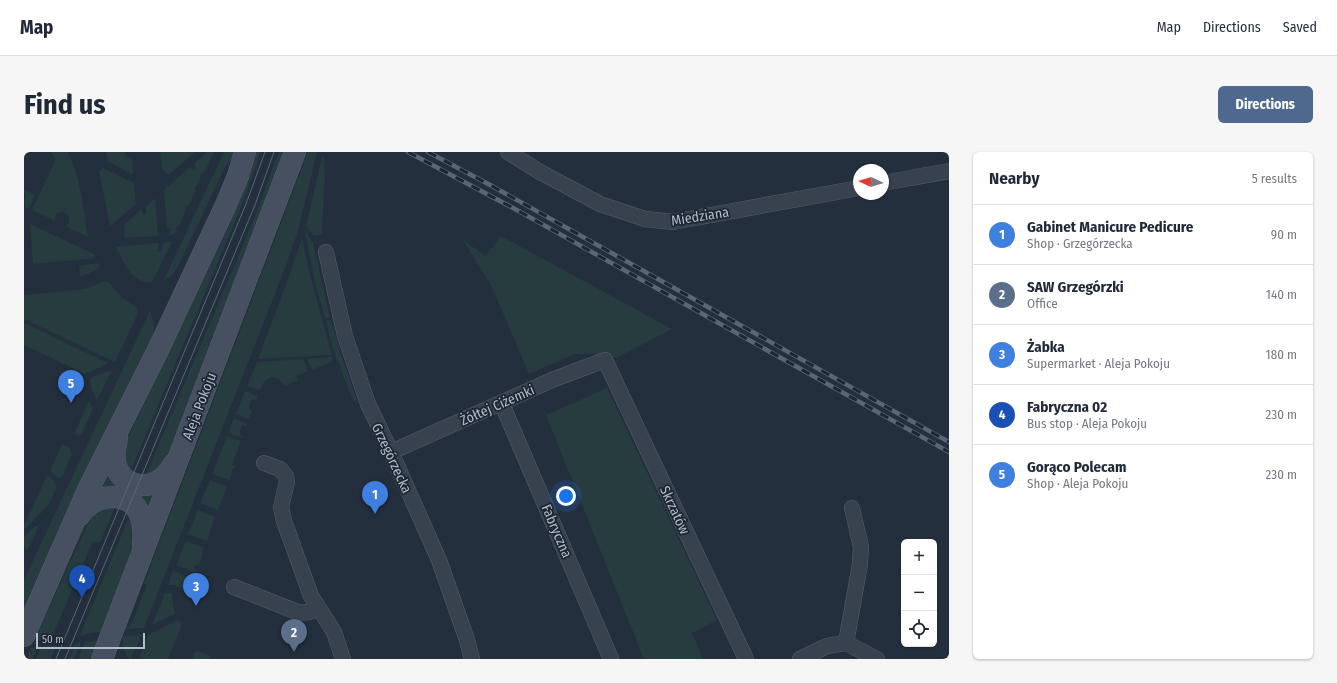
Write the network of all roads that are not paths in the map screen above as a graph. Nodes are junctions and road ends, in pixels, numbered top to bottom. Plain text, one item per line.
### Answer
1 (245, 152) edge
2 (295, 152) edge
3 (508, 152) edge
4 (949, 171) edge
5 (889, 182) edge
6 (853, 189) edge
7 (326, 252) dead end
8 (604, 360) joint
9 (502, 404) junction
10 (125, 417) junction
11 (184, 447) junction
12 (391, 452) junction
13 (264, 463) dead end
14 (852, 508) dead end
15 (71, 529) junction
16 (139, 564) junction
17 (234, 587) dead end
18 (318, 608) junction
19 (24, 636) edge
20 (846, 643) junction
21 (102, 659) edge
22 (343, 659) edge
23 (472, 659) edge
24 (611, 659) edge
25 (746, 659) edge
26 (800, 659) edge
27 (877, 659) edge

1 - 10 main road
2 - 11 main road, Aleja Pokoju
3 - 6 street, Miedziana
4 - 5 street
7 - 12 street, Grzegórzecka
8 - 9 street, Żółtej Ciżemki
8 - 25 street, Skrzatów
9 - 12 street, Żółtej Ciżemki
9 - 24 street, Fabryczna
10 - 11 main road
10 - 15 main road
11 - 16 main road, Aleja Pokoju
12 - 23 street, Grzegórzecka
13 - 18 street
14 - 20 street
15 - 16 main road
15 - 19 main road
16 - 21 main road, Aleja Pokoju
17 - 18 street
18 - 22 street
20 - 26 street
20 - 27 street

